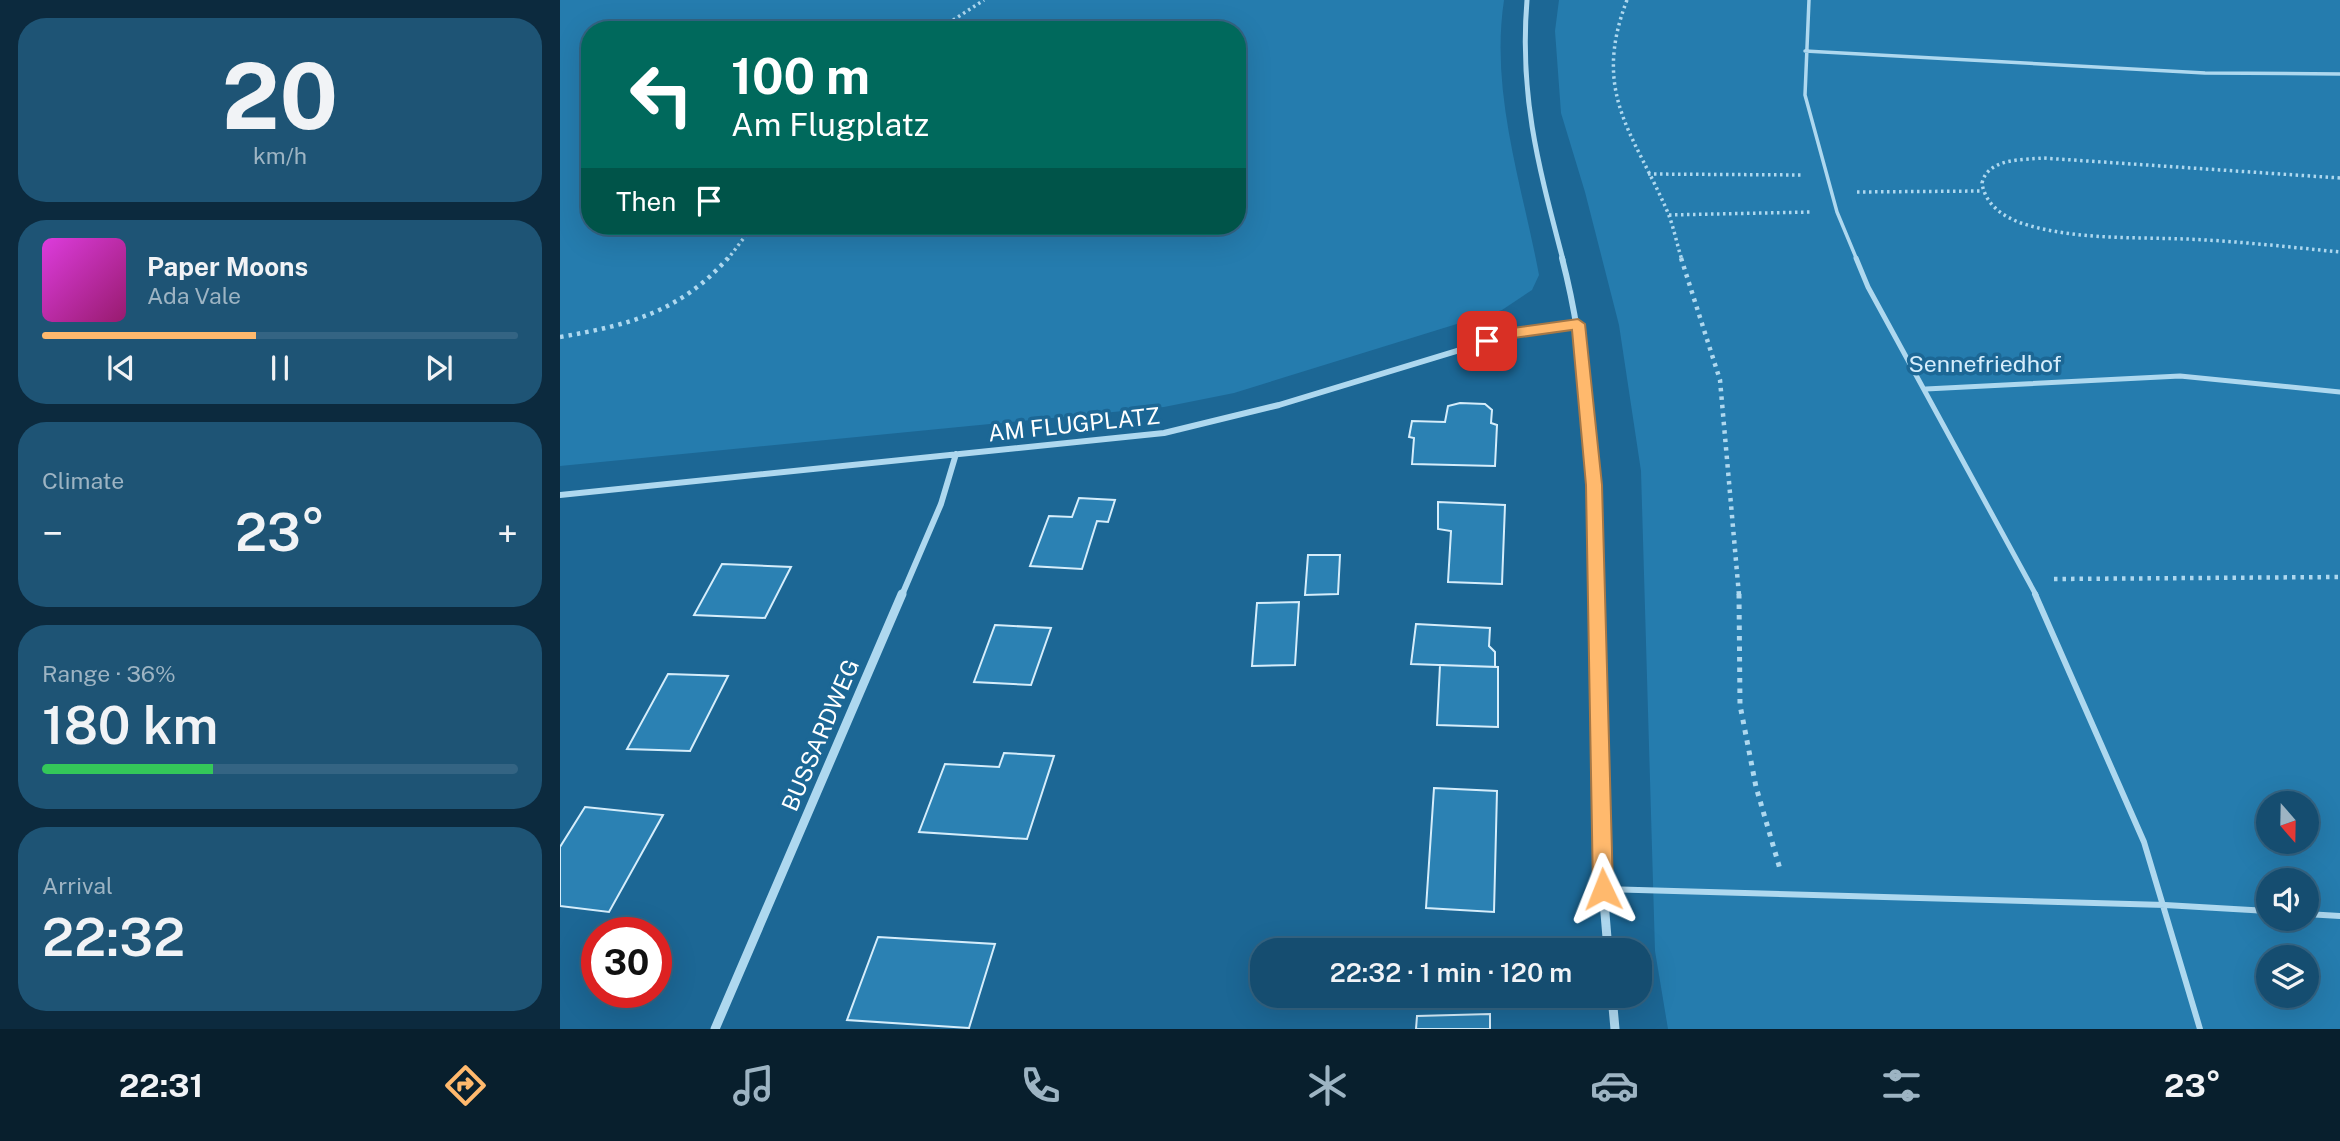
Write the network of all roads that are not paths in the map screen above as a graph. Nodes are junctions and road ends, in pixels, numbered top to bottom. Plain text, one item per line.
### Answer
1 (1527, 0) edge
2 (1810, 0) edge
3 (1805, 51) junction
4 (2340, 74) edge
5 (1578, 324) junction
6 (1926, 388) junction
7 (2340, 392) edge
8 (956, 454) junction
9 (560, 495) edge
10 (1603, 889) junction
11 (2165, 905) junction
12 (2256, 910) edge
13 (2319, 915) edge
14 (2340, 916) edge
15 (1607, 938) edge
16 (1613, 1008) edge
17 (715, 1029) edge
18 (1615, 1029) edge
19 (2200, 1029) edge

1 - 5 street
2 - 3 lane
3 - 4 lane
3 - 6 lane
5 - 8 street, AM FLUGPLATZ
5 - 10 street
6 - 7 lane
6 - 11 lane
8 - 9 street, AM FLUGPLATZ
8 - 17 street, BUSSARDWEG
10 - 11 lane
10 - 15 street
11 - 12 lane
11 - 19 lane
13 - 14 lane
16 - 18 street

